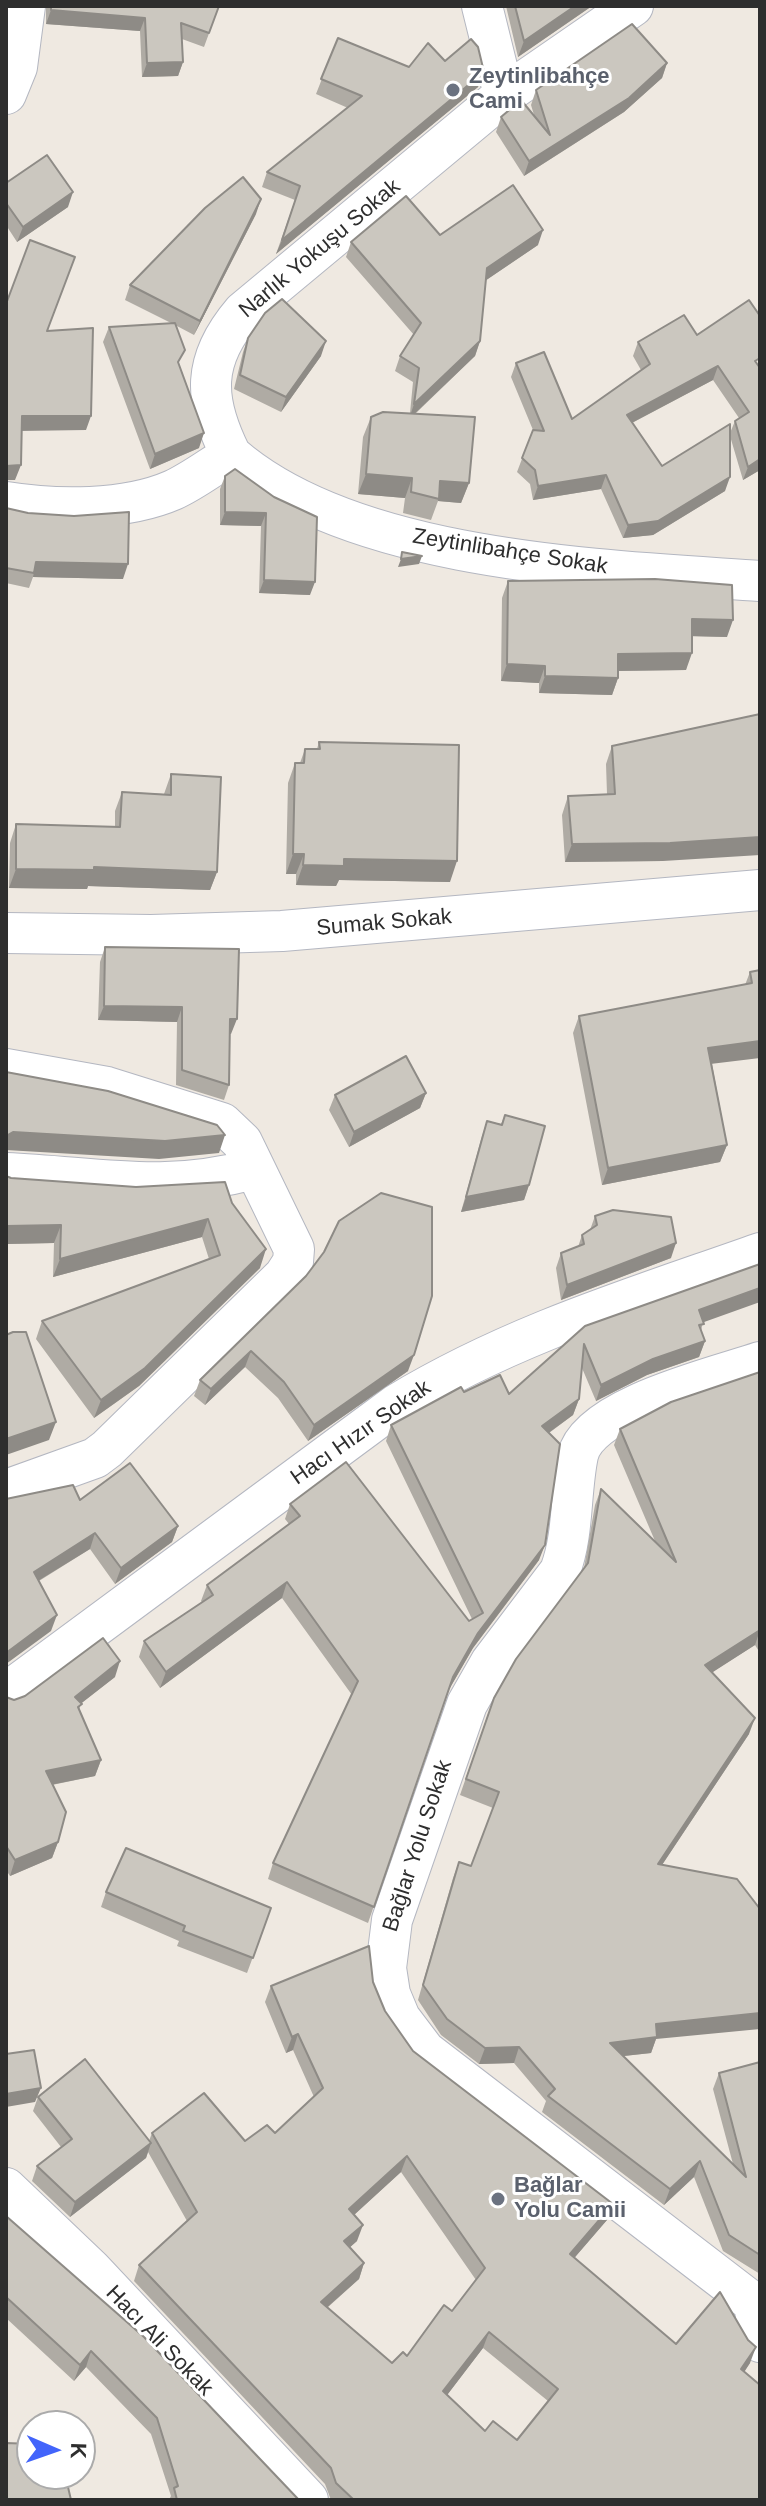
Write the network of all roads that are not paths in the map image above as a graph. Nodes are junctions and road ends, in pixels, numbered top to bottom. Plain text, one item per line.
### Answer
1 (25, 6) edge
2 (482, 6) edge
3 (633, 6) edge
4 (6, 94) edge
5 (504, 95) junction
6 (231, 455) junction
7 (6, 502) edge
8 (760, 581) edge
9 (760, 890) edge
10 (6, 933) edge
11 (6, 1069) edge
12 (254, 1169) junction
13 (6, 1173) edge
14 (760, 1253) edge
15 (760, 1362) edge
16 (6, 1490) edge
17 (6, 1693) edge
18 (6, 2188) edge
19 (758, 2318) edge
20 (308, 2500) edge

1 - 4 street
2 - 5 street
3 - 5 street, Narlık Yokuşu Sokak
5 - 6 street, Narlık Yokuşu Sokak
6 - 7 street
6 - 8 street, Zeytinlibahçe Sokak
9 - 10 street, Sumak Sokak
11 - 12 street
12 - 13 street
12 - 16 street
14 - 17 street, Hacı Hızır Sokak
15 - 19 street, Bağlar Yolu Sokak
18 - 20 street, Hacı Ali Sokak

